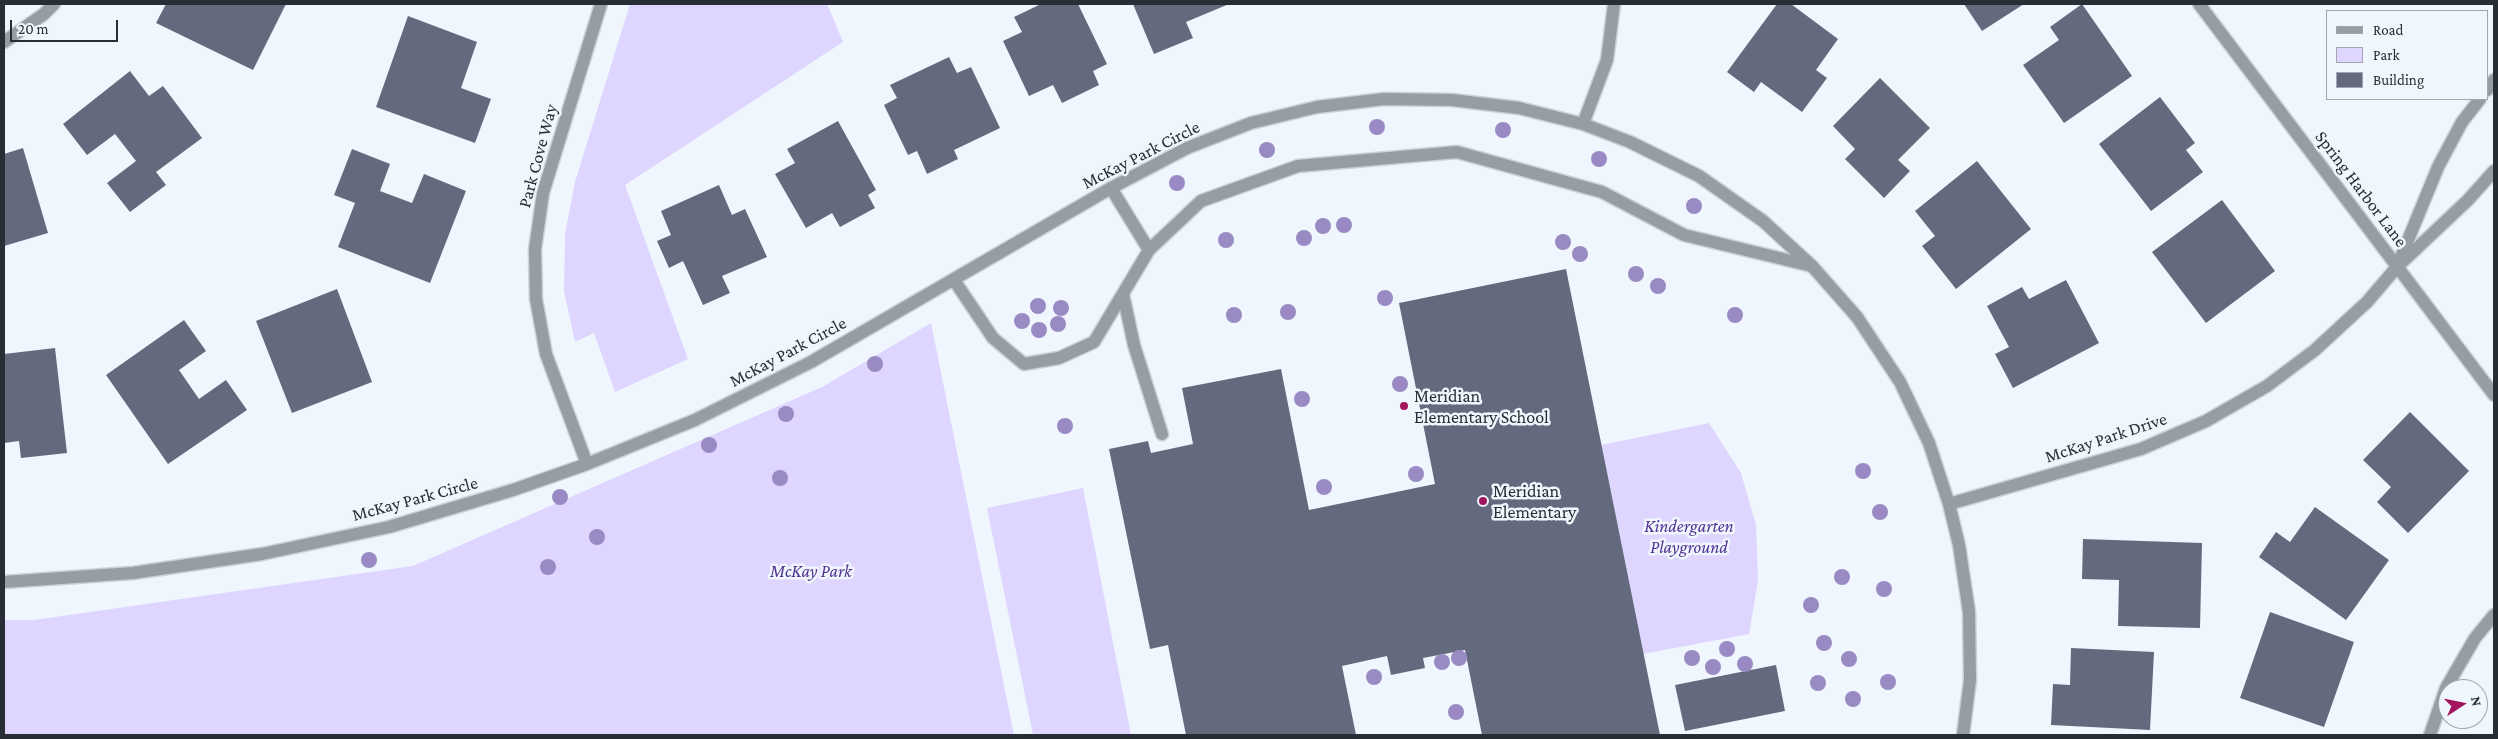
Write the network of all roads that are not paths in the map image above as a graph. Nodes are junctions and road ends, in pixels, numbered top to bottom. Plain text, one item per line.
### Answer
1 (54, 4) edge
2 (601, 4) edge
3 (1614, 4) edge
4 (2199, 4) edge
5 (4, 42) edge
6 (2479, 100) edge
7 (1583, 124) junction
8 (2494, 171) edge
9 (1111, 188) junction
10 (1149, 250) junction
11 (1812, 266) junction
12 (2397, 267) junction
13 (954, 280) junction
14 (1123, 294) junction
15 (2494, 395) edge
16 (1162, 434) dead end
17 (587, 464) junction
18 (1950, 504) junction
19 (4, 582) edge
20 (2494, 615) edge
21 (1963, 735) edge
22 (2430, 735) edge

1 - 5 street
2 - 17 street, Park Cove Way
3 - 7 street
4 - 12 street, Spring Harbor Lane
6 - 12 street, McKay Park Drive
7 - 9 street, McKay Park Circle
7 - 11 street, McKay Park Circle
8 - 12 street, McKay Park Drive
9 - 10 street
9 - 13 street, McKay Park Circle
10 - 11 street
10 - 14 street
11 - 18 street, McKay Park Circle
12 - 15 street, Spring Harbor Lane
12 - 18 street, McKay Park Drive
13 - 14 street
13 - 17 street, McKay Park Circle
14 - 16 street
17 - 19 street, McKay Park Circle
18 - 21 street, McKay Park Circle
20 - 22 street

